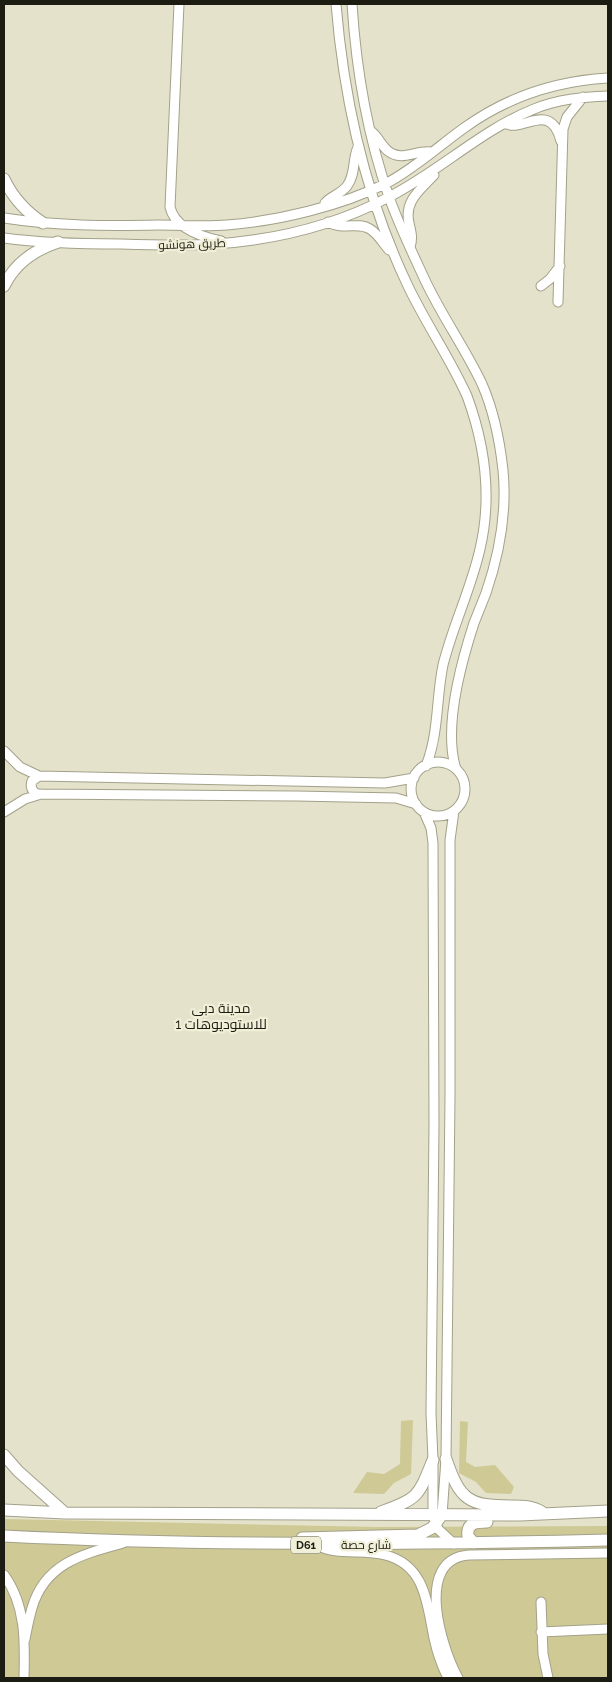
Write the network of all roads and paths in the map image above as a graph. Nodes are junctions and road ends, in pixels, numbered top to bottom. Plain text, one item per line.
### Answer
1 (179, 4) edge
2 (336, 4) edge
3 (352, 4) edge
4 (608, 78) edge
5 (608, 96) edge
6 (583, 97) junction
7 (505, 123) junction
8 (371, 132) junction
9 (359, 147) junction
10 (562, 149) junction
11 (431, 152) junction
12 (442, 165) junction
13 (4, 179) edge
14 (385, 184) junction
15 (370, 190) junction
16 (389, 197) junction
17 (170, 202) junction
18 (375, 204) junction
19 (322, 207) junction
20 (4, 218) edge
21 (328, 222) junction
22 (43, 223) junction
23 (194, 224) junction
24 (181, 225) junction
25 (4, 238) edge
26 (58, 242) junction
27 (231, 243) junction
28 (410, 248) junction
29 (393, 254) junction
30 (560, 266) junction
31 (4, 286) edge
32 (541, 286) dead end
33 (558, 302) dead end
34 (4, 750) edge
35 (426, 766) junction
36 (456, 769) junction
37 (39, 776) junction
38 (414, 778) junction
39 (41, 794) junction
40 (416, 804) junction
41 (4, 812) edge
42 (424, 812) junction
43 (454, 812) junction
44 (4, 1455) edge
45 (446, 1458) junction
46 (433, 1460) junction
47 (4, 1510) edge
48 (608, 1511) edge
49 (65, 1513) junction
50 (546, 1514) junction
51 (374, 1515) junction
52 (520, 1515) junction
53 (437, 1518) junction
54 (4, 1536) edge
55 (608, 1540) edge
56 (129, 1541) junction
57 (474, 1543) junction
58 (273, 1544) junction
59 (454, 1544) junction
60 (317, 1545) junction
61 (608, 1552) edge
62 (4, 1575) edge
63 (541, 1602) dead end
64 (608, 1629) edge
65 (541, 1632) junction
66 (25, 1639) junction
67 (24, 1678) edge
68 (448, 1678) edge
69 (458, 1678) edge
70 (548, 1678) edge

1 - 17 street
2 - 9 street
3 - 8 street
4 - 11 street, طريق هونشو
5 - 6 street
6 - 7 street
6 - 10 street
7 - 10 street
7 - 12 street
8 - 11 street
8 - 14 street
9 - 15 street
9 - 19 street
10 - 30 street
11 - 14 street, طريق هونشو
12 - 16 street, طريق هونشو
12 - 28 street
13 - 22 main road
14 - 15 street, طريق هونشو
14 - 16 street
15 - 18 street
15 - 19 street, طريق هونشو
16 - 18 street, طريق هونشو
16 - 28 street
17 - 23 street
17 - 24 street
18 - 21 street, طريق هونشو
18 - 29 street
19 - 23 street, طريق هونشو
20 - 22 street, طريق هونشو
21 - 27 street, طريق هونشو
21 - 29 street
22 - 24 street, طريق هونشو
23 - 24 street, طريق هونشو
24 - 27 street
25 - 26 street, طريق هونشو
26 - 27 street, طريق هونشو
26 - 31 main road
28 - 36 street
29 - 35 street
30 - 32 street
30 - 33 street
34 - 37 street
35 - 36 street
35 - 38 street
36 - 43 street
37 - 38 street
37 - 39 street
38 - 40 street
39 - 40 street
39 - 41 street
40 - 42 street
42 - 43 street
42 - 46 street
43 - 45 street
44 - 49 main road
45 - 50 main road
45 - 53 street
46 - 51 main road
46 - 53 street
47 - 49 main road
48 - 50 main road
49 - 51 main road
50 - 52 main road
51 - 53 main road
52 - 53 main road
52 - 57 main road
53 - 58 main road
53 - 59 street
54 - 56 main road, شارع حصة / D61
55 - 57 main road, شارع حصة / D61
56 - 58 main road, شارع حصة / D61
56 - 66 street
57 - 59 main road, شارع حصة / D61
58 - 60 main road, شارع حصة / D61
59 - 60 main road, شارع حصة / D61
60 - 68 street
61 - 69 street
62 - 66 street
63 - 65 street
64 - 65 street
65 - 70 street
66 - 67 street

